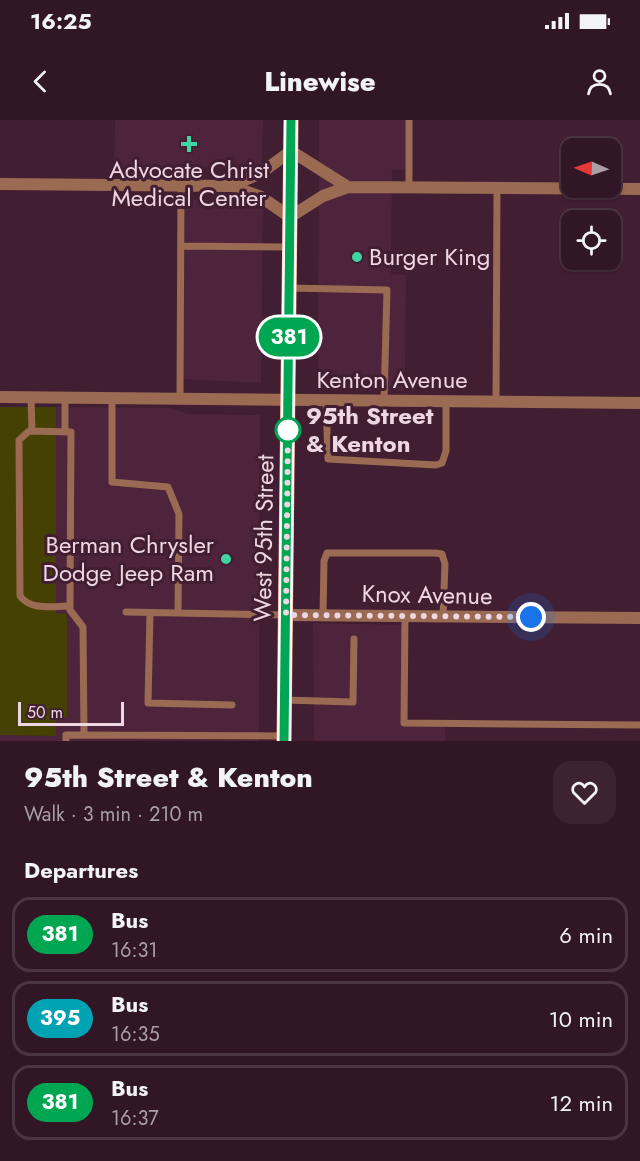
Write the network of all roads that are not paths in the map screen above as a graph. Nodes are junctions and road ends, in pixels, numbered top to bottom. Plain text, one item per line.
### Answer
1 (291, 120) edge
2 (409, 120) edge
3 (291, 151) junction
4 (0, 183) edge
5 (181, 186) junction
6 (231, 186) junction
7 (409, 186) junction
8 (348, 187) junction
9 (497, 187) junction
10 (640, 189) edge
11 (290, 217) junction
12 (181, 246) junction
13 (290, 247) junction
14 (290, 288) junction
15 (0, 397) edge
16 (31, 397) junction
17 (65, 398) junction
18 (112, 398) junction
19 (180, 399) junction
20 (289, 401) junction
21 (326, 401) junction
22 (384, 401) junction
23 (446, 402) junction
24 (496, 402) junction
25 (640, 403) edge
26 (32, 431) junction
27 (65, 432) junction
28 (70, 606) junction
29 (126, 612) dead end
30 (150, 613) junction
31 (178, 613) junction
32 (286, 615) junction
33 (323, 615) junction
34 (405, 616) junction
35 (443, 616) junction
36 (640, 618) edge
37 (354, 639) dead end
38 (284, 700) junction
39 (232, 705) dead end
40 (640, 725) edge
41 (84, 735) junction
42 (284, 738) edge
43 (66, 741) edge

1 - 3 main road, West 95th Street
2 - 7 lane
3 - 6 street
3 - 8 street
3 - 11 main road, West 95th Street
4 - 5 street
5 - 6 street
5 - 12 lane
6 - 11 street
7 - 8 street
7 - 9 street
8 - 11 street
9 - 10 street
9 - 24 lane
11 - 13 main road, West 95th Street
12 - 13 lane
12 - 19 lane
13 - 14 main road, West 95th Street
14 - 20 main road, West 95th Street
14 - 22 lane
15 - 16 street, Kenton Avenue
16 - 17 street, Kenton Avenue
16 - 26 lane
17 - 18 street, Kenton Avenue
17 - 27 lane
18 - 19 street, Kenton Avenue
18 - 31 lane
19 - 20 street, Kenton Avenue
20 - 21 street, Kenton Avenue
20 - 32 main road, West 95th Street
21 - 22 street, Kenton Avenue
21 - 23 lane
22 - 23 street, Kenton Avenue
23 - 24 street, Kenton Avenue
24 - 25 street, Kenton Avenue
26 - 27 lane
26 - 28 lane
27 - 28 lane
28 - 41 lane
29 - 30 lane
30 - 31 lane
30 - 39 lane
31 - 32 lane
32 - 33 street, Knox Avenue
32 - 38 main road, West 95th Street
33 - 34 street, Knox Avenue
33 - 35 lane
34 - 35 street, Knox Avenue
34 - 40 lane
35 - 36 street, Knox Avenue
37 - 38 lane
38 - 42 main road, West 95th Street
41 - 42 lane
41 - 43 lane

